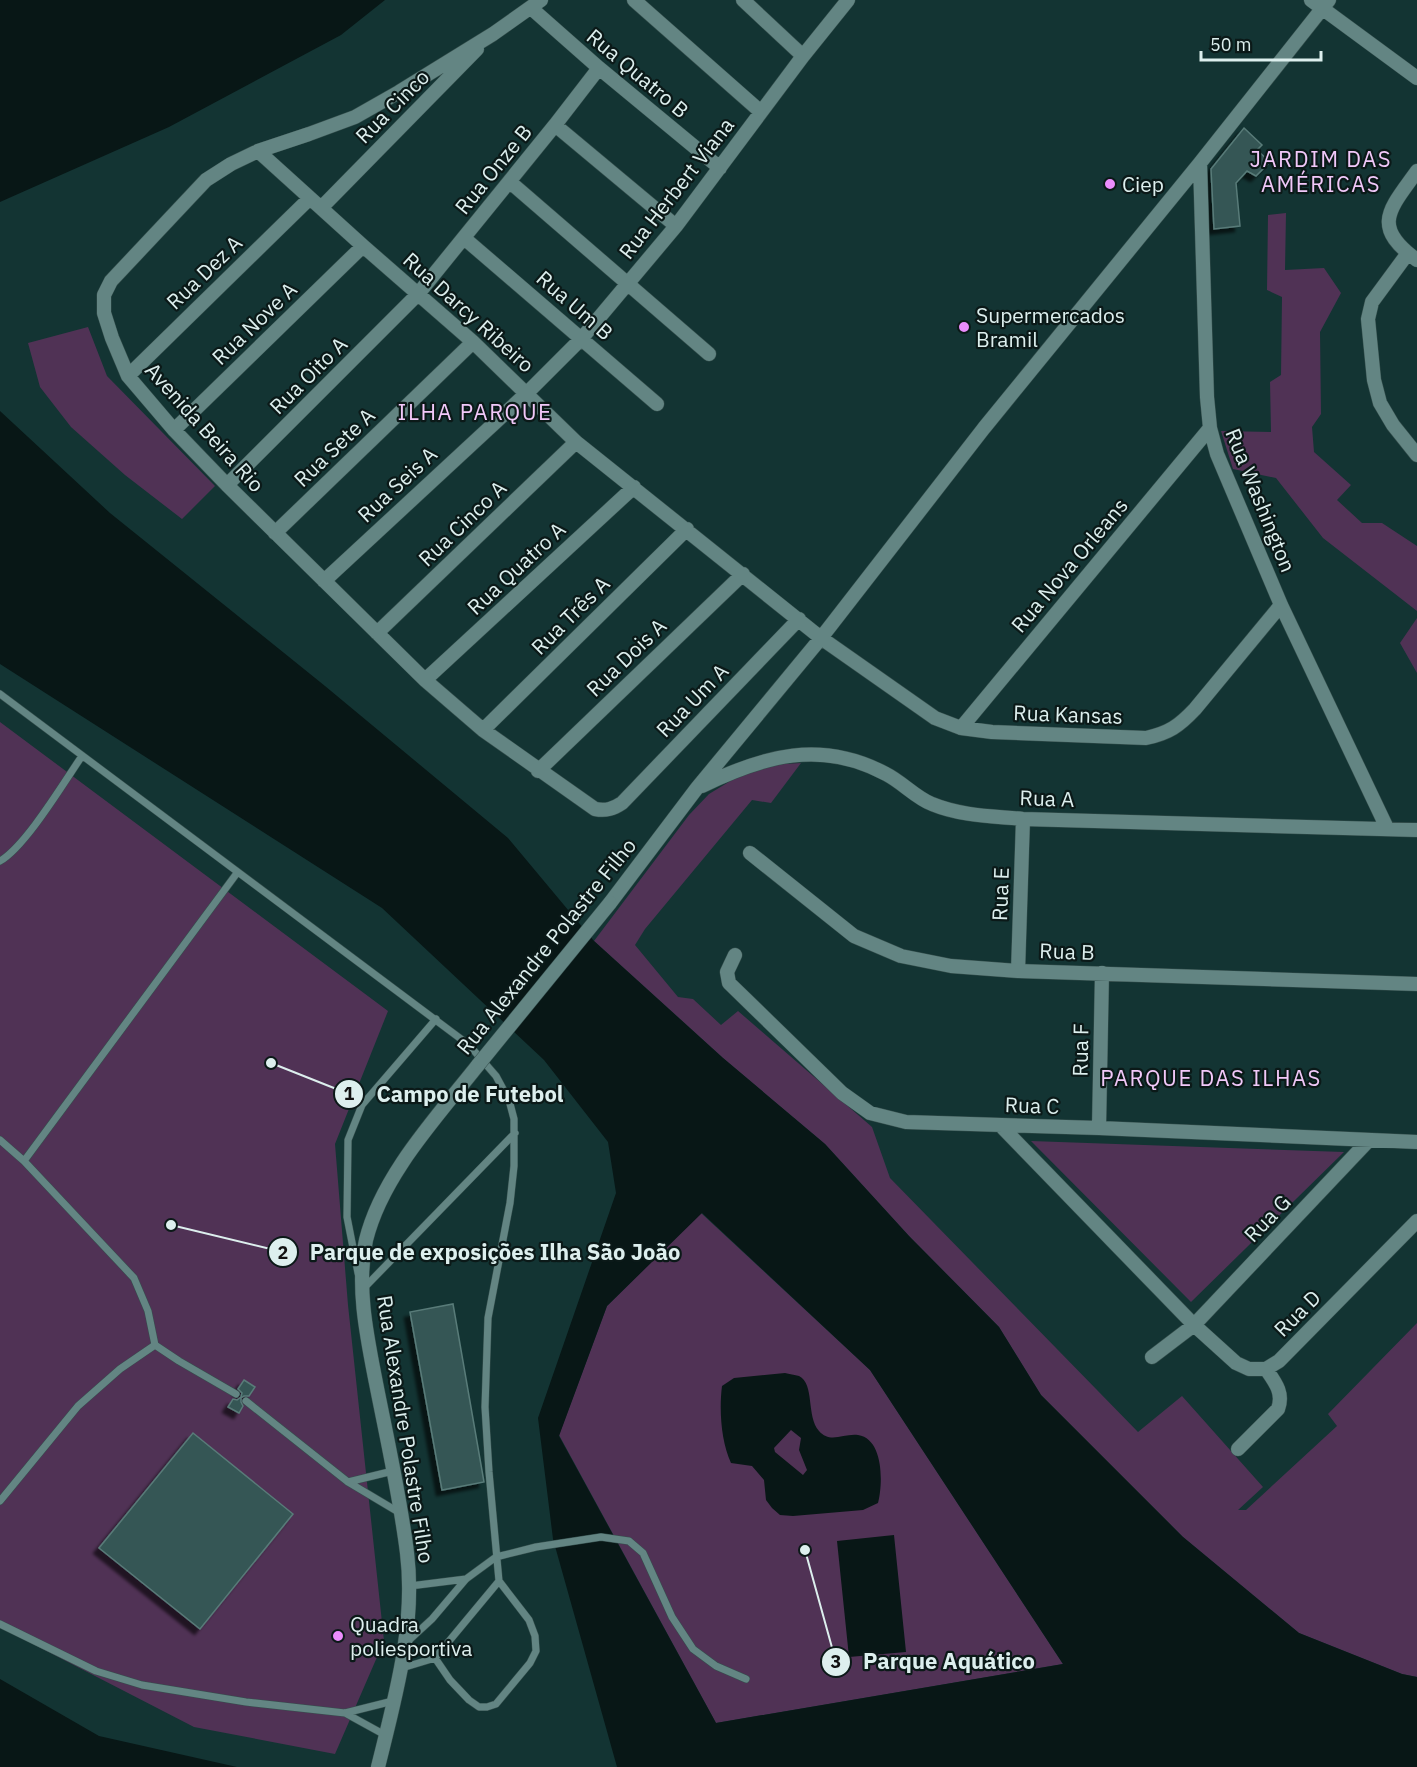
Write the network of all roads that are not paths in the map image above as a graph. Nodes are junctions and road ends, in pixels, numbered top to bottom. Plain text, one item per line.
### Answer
1 (634, 0) edge
2 (743, 0) edge
3 (848, 0) edge
4 (1321, 3) edge
5 (536, 4) edge
6 (493, 34) junction
7 (803, 56) junction
8 (598, 68) junction
9 (1417, 78) edge
10 (761, 112) junction
11 (555, 125) junction
12 (258, 151) junction
13 (1200, 163) junction
14 (720, 168) junction
15 (1417, 171) edge
16 (510, 182) junction
17 (310, 198) junction
18 (321, 208) junction
19 (676, 226) junction
20 (464, 238) junction
21 (363, 246) junction
22 (1413, 257) edge
23 (628, 284) junction
24 (418, 294) junction
25 (582, 338) junction
26 (473, 342) junction
27 (709, 354) dead end
28 (128, 376) junction
29 (527, 393) junction
30 (657, 404) dead end
31 (1210, 428) junction
32 (174, 430) junction
33 (576, 442) junction
34 (1417, 454) edge
35 (227, 485) junction
36 (634, 487) junction
37 (687, 529) junction
38 (275, 533) junction
39 (743, 574) junction
40 (324, 581) junction
41 (1281, 605) junction
42 (799, 619) junction
43 (377, 633) junction
44 (821, 638) junction
45 (425, 680) junction
46 (0, 694) edge
47 (961, 728) junction
48 (483, 730) junction
49 (82, 756) junction
50 (538, 771) junction
51 (697, 788) junction
52 (613, 808) joint
53 (1023, 819) junction
54 (1387, 828) junction
55 (1417, 830) edge
56 (750, 853) dead end
57 (0, 861) edge
58 (237, 873) junction
59 (735, 955) dead end
60 (1018, 970) junction
61 (1102, 974) junction
62 (1417, 984) edge
63 (436, 1019) junction
64 (1000, 1125) junction
65 (1099, 1128) junction
66 (515, 1133) junction
67 (0, 1140) edge
68 (1369, 1140) junction
69 (1417, 1142) edge
70 (24, 1161) junction
71 (1417, 1221) edge
72 (362, 1290) junction
73 (1194, 1325) junction
74 (155, 1345) junction
75 (1152, 1357) dead end
76 (1266, 1369) junction
77 (236, 1394) dead end
78 (246, 1401) dead end
79 (1238, 1449) dead end
80 (393, 1471) junction
81 (348, 1482) junction
82 (0, 1502) edge
83 (402, 1515) junction
84 (496, 1557) junction
85 (466, 1579) junction
86 (499, 1581) junction
87 (410, 1586) junction
88 (0, 1624) edge
89 (405, 1644) junction
90 (435, 1658) junction
91 (402, 1668) junction
92 (746, 1679) dead end
93 (393, 1701) junction
94 (345, 1713) junction
95 (385, 1738) junction
96 (378, 1767) edge

1 - 10 street
2 - 7 street
3 - 7 street, Rua Herbert Viana
4 - 9 street
4 - 13 street, Rua Alexandre Polastre Filho
5 - 6 street, Avenida Beira Rio
5 - 8 street, Rua Quatro B
6 - 12 street, Avenida Beira Rio
6 - 18 street, Rua Cinco
7 - 10 street, Rua Herbert Viana
8 - 11 street, Rua Onze B
8 - 14 street, Rua Quatro B
10 - 14 street, Rua Herbert Viana
11 - 16 street, Rua Onze B
11 - 19 street
12 - 17 street, Rua Darcy Ribeiro
12 - 28 street, Avenida Beira Rio
13 - 31 street, Rua Washington
13 - 44 street, Rua Alexandre Polastre Filho
14 - 19 street, Rua Herbert Viana
15 - 22 street
16 - 20 street, Rua Onze B
16 - 23 street
17 - 18 street, Rua Darcy Ribeiro
17 - 28 street, Rua Dez A
18 - 21 street, Rua Darcy Ribeiro
19 - 23 street, Rua Herbert Viana
20 - 24 street, Rua Onze B
20 - 25 street, Rua Um B
21 - 24 street, Rua Darcy Ribeiro
21 - 32 street, Rua Nove A
22 - 34 street
23 - 25 street, Rua Herbert Viana
23 - 27 street
24 - 26 street, Rua Darcy Ribeiro
24 - 35 street, Rua Oito A
25 - 29 street, Rua Herbert Viana
25 - 30 street, Rua Um B
26 - 29 street, Rua Darcy Ribeiro
26 - 38 street, Rua Sete A
28 - 32 street, Avenida Beira Rio
29 - 33 street, Rua Darcy Ribeiro
29 - 40 street, Rua Seis A
31 - 41 street, Rua Washington
31 - 47 street, Rua Nova Orleans
32 - 35 street, Avenida Beira Rio
33 - 36 street, Rua Darcy Ribeiro
33 - 43 street, Rua Cinco A
35 - 38 street, Avenida Beira Rio
36 - 37 street, Rua Darcy Ribeiro
36 - 45 street, Rua Quatro A
37 - 39 street, Rua Darcy Ribeiro
37 - 48 street, Rua Três A
38 - 40 street, Avenida Beira Rio
39 - 42 street, Rua Darcy Ribeiro
39 - 50 street, Rua Dois A
40 - 43 street, Avenida Beira Rio
41 - 47 street, Rua Kansas
41 - 54 street, Rua Washington
42 - 44 street, Rua Darcy Ribeiro
42 - 52 street, Rua Um A
43 - 45 street, Avenida Beira Rio
44 - 47 street, Rua Kansas
44 - 51 street, Rua Alexandre Polastre Filho
45 - 48 street, Avenida Beira Rio
46 - 49 lane
48 - 50 street, Avenida Beira Rio
49 - 57 lane
49 - 58 lane
50 - 52 street, Avenida Beira Rio
51 - 53 street, Rua A
51 - 72 street, Rua Alexandre Polastre Filho, bridge
53 - 54 street, Rua A
53 - 60 street, Rua E
54 - 55 street, Rua A
56 - 60 street, Rua B
58 - 63 lane
58 - 70 lane
59 - 64 street, Rua C
60 - 61 street, Rua B
61 - 62 street, Rua B
61 - 65 street, Rua F
63 - 66 lane
63 - 72 lane
64 - 65 street, Rua C
64 - 73 street
65 - 68 street, Rua C
66 - 72 lane
66 - 84 lane
67 - 70 lane
68 - 69 street, Rua C
68 - 73 street, Rua G
70 - 74 lane
71 - 76 street, Rua D
72 - 80 street, Rua Alexandre Polastre Filho
73 - 75 street
73 - 76 street
74 - 77 lane
74 - 82 lane
76 - 79 street
78 - 81 lane
80 - 81 lane
80 - 83 street, Rua Alexandre Polastre Filho
81 - 83 lane
83 - 87 street, Rua Alexandre Polastre Filho
84 - 85 lane
84 - 86 lane
84 - 92 lane
85 - 87 lane
85 - 89 lane
86 - 90 lane
86 - 90 lane
87 - 89 street, Rua Alexandre Polastre Filho
88 - 94 lane
89 - 91 street, Rua Alexandre Polastre Filho
90 - 91 lane
91 - 93 street, Rua Alexandre Polastre Filho
93 - 94 lane
93 - 95 street, Rua Alexandre Polastre Filho
94 - 95 lane
95 - 96 street, Rua Alexandre Polastre Filho

